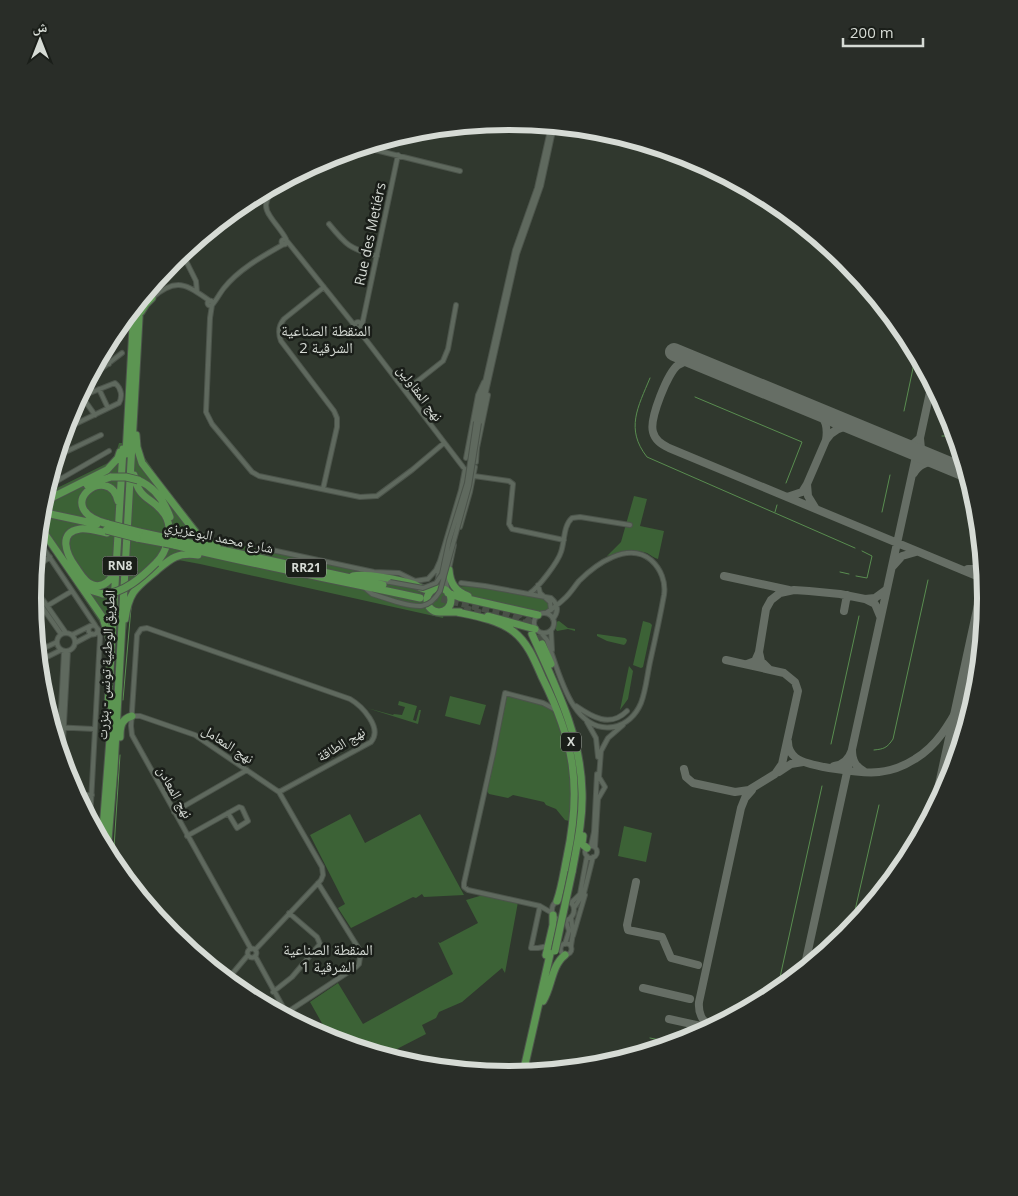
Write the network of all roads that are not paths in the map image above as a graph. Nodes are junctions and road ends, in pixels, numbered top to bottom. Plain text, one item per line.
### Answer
1 (551, 132) edge
2 (376, 150) edge
3 (398, 155) junction
4 (460, 171) dead end
5 (268, 198) edge
6 (329, 224) dead end
7 (284, 242) junction
8 (377, 256) junction
9 (186, 260) edge
10 (324, 287) junction
11 (155, 292) edge
12 (197, 292) junction
13 (211, 304) junction
14 (144, 305) edge
15 (456, 305) dead end
16 (139, 311) edge
17 (139, 316) junction
18 (133, 320) edge
19 (133, 324) joint
20 (359, 325) junction
21 (122, 354) dead end
22 (107, 360) edge
23 (131, 363) junction
24 (109, 364) junction
25 (101, 370) edge
26 (487, 380) junction
27 (99, 389) junction
28 (405, 392) junction
29 (88, 393) edge
30 (85, 401) edge
31 (108, 408) junction
32 (95, 415) junction
33 (477, 423) junction
34 (75, 424) edge
35 (134, 426) junction
36 (101, 435) dead end
37 (132, 441) junction
38 (444, 443) junction
39 (122, 445) junction
40 (109, 451) dead end
41 (65, 452) edge
42 (455, 458) junction
43 (465, 458) junction
44 (475, 464) junction
45 (464, 468) junction
46 (474, 476) junction
47 (56, 481) edge
48 (322, 489) junction
49 (52, 498) edge
50 (51, 501) edge
51 (49, 515) edge
52 (119, 521) junction
53 (630, 525) dead end
54 (107, 528) junction
55 (46, 532) edge
56 (45, 534) edge
57 (564, 540) junction
58 (44, 548) edge
59 (117, 549) junction
60 (267, 549) dead end
61 (50, 557) junction
62 (245, 559) junction
63 (440, 561) junction
64 (42, 562) edge
65 (449, 570) junction
66 (149, 575) junction
67 (346, 579) junction
68 (363, 580) junction
69 (396, 580) junction
70 (412, 580) joint
71 (461, 583) dead end
72 (538, 585) junction
73 (366, 589) junction
74 (434, 589) junction
75 (72, 591) junction
76 (448, 593) junction
77 (530, 594) junction
78 (542, 595) junction
79 (41, 600) edge
80 (41, 603) edge
81 (427, 604) junction
82 (557, 605) junction
83 (508, 606) dead end
84 (45, 607) junction
85 (41, 609) edge
86 (551, 610) junction
87 (443, 612) junction
88 (458, 612) junction
89 (542, 614) junction
90 (553, 619) junction
91 (93, 627) junction
92 (514, 628) dead end
93 (551, 631) junction
94 (138, 632) joint
95 (536, 632) junction
96 (66, 633) junction
97 (61, 634) junction
98 (92, 634) junction
99 (72, 635) junction
100 (120, 640) junction
101 (57, 642) junction
102 (75, 643) junction
103 (542, 644) tunnel mouth
104 (98, 645) junction
105 (44, 648) edge
106 (64, 651) junction
107 (552, 652) junction
108 (45, 659) edge
109 (110, 661) junction
110 (553, 698) junction
111 (543, 703) junction
112 (574, 705) junction
113 (558, 710) junction
114 (627, 712) dead end
115 (132, 716) junction
116 (584, 718) junction
117 (626, 722) junction
118 (62, 728) junction
119 (94, 728) junction
120 (61, 733) edge
121 (62, 735) edge
122 (579, 755) junction
123 (114, 768) junction
124 (246, 770) junction
125 (107, 775) junction
126 (582, 781) junction
127 (279, 792) junction
128 (85, 795) edge
129 (92, 795) junction
130 (91, 809) edge
131 (174, 812) junction
132 (228, 813) junction
133 (596, 822) junction
134 (103, 830) edge
135 (187, 836) junction
136 (108, 839) edge
137 (590, 849) junction
138 (593, 857) junction
139 (570, 871) junction
140 (318, 883) junction
141 (585, 888) junction
142 (556, 902) junction
143 (571, 903) junction
144 (540, 906) junction
145 (574, 908) junction
146 (289, 913) junction
147 (553, 914) junction
148 (571, 917) junction
149 (566, 921) junction
150 (572, 936) junction
151 (565, 944) junction
152 (570, 946) junction
153 (535, 948) junction
154 (253, 949) junction
155 (551, 949) junction
156 (248, 955) junction
157 (565, 955) junction
158 (255, 956) junction
159 (546, 957) junction
160 (232, 974) edge
161 (274, 992) junction
162 (543, 1001) junction
163 (283, 1007) edge
164 (289, 1011) edge
165 (536, 1016) junction
166 (525, 1065) edge
167 (530, 1065) edge

1 - 26 street
2 - 3 street
3 - 4 street
3 - 8 street, Rue des Metiérs
5 - 7 street
6 - 8 street
7 - 10 street
7 - 13 street
8 - 20 street, Rue des Metiérs
9 - 12 street
10 - 20 street
10 - 48 street
11 - 12 street
12 - 13 street
13 - 48 street
14 - 17 highway
15 - 28 street
16 - 17 highway, الطريق الوطنية تونس - بنزرت / RN8
17 - 35 highway, الطريق الوطنية تونس - بنزرت / RN8
18 - 19 highway, الطريق الوطنية تونس - بنزرت / RN8
19 - 23 highway, الطريق الوطنية تونس - بنزرت / RN8
20 - 28 street, نهج المقاولين
21 - 24 street
22 - 24 street
23 - 39 highway, RN8
23 - 125 highway, الطريق الوطنية تونس - بنزرت / RN8
24 - 25 street
26 - 33 street
26 - 43 street
26 - 44 street
27 - 29 street
27 - 31 street
27 - 31 street
28 - 38 street, نهج المقاولين
30 - 32 street
31 - 32 street
32 - 34 street
33 - 69 street, bridge
33 - 73 street, bridge
35 - 37 highway, الطريق الوطنية تونس - بنزرت / RN8
35 - 62 highway
36 - 41 street
37 - 55 highway, bridge
37 - 100 highway, الطريق الوطنية تونس - بنزرت / RN8
38 - 42 street, نهج المقاولين
38 - 48 street
39 - 49 highway
39 - 52 highway, RN8
40 - 47 street
42 - 43 street
42 - 45 street, نهج المقاولين
43 - 44 street
43 - 45 street
44 - 45 street
44 - 46 street
45 - 63 street
46 - 57 street
46 - 65 street
50 - 66 highway, bridge
51 - 54 highway, شارع محمد البوعزيزي / RR21
52 - 54 highway
52 - 59 highway, RN8
53 - 57 street
54 - 59 highway
54 - 62 highway, شارع محمد البوعزيزي / RR21, bridge
56 - 109 highway
57 - 72 street
58 - 61 street
59 - 109 highway, RN8
60 - 69 street
61 - 64 street
61 - 75 street
62 - 66 highway
62 - 67 highway, شارع محمد البوعزيزي / RR21
63 - 70 street
63 - 74 street
65 - 76 street
65 - 83 highway
66 - 100 highway
67 - 68 highway, شارع محمد البوعزيزي / RR21
67 - 68 highway, شارع محمد البوعزيزي / RR21
67 - 69 highway
67 - 73 highway, شارع محمد البوعزيزي
68 - 69 street
69 - 70 highway
69 - 74 highway
71 - 77 street
72 - 77 street
72 - 78 street
73 - 81 highway, شارع محمد البوعزيزي
74 - 76 highway
74 - 81 highway
75 - 84 street
75 - 91 street
76 - 87 highway
76 - 89 highway
77 - 78 street
78 - 82 street
78 - 86 street
79 - 84 street
80 - 84 street
81 - 87 highway
82 - 86 street
82 - 90 street
82 - 117 street
84 - 85 street
84 - 96 street
84 - 97 street
86 - 89 street
87 - 88 highway
88 - 95 highway
88 - 110 highway
89 - 90 street
89 - 95 street
90 - 93 street
91 - 98 street
91 - 98 street
91 - 99 street
91 - 104 street
92 - 139 highway, X
93 - 95 street
93 - 107 street
94 - 115 street, نهج المعادن
94 - 127 street, نهج الطاقة
95 - 107 street
95 - 122 highway, X
96 - 97 street
96 - 99 street
97 - 101 street
98 - 102 street
98 - 104 street
99 - 102 street
100 - 123 highway, الطريق الوطنية تونس - بنزرت / RN8
101 - 105 street
101 - 106 street
102 - 106 street
103 - 122 highway
104 - 119 street
106 - 108 street
106 - 118 street
107 - 112 street
109 - 125 highway, RN8
110 - 111 street
110 - 113 highway
111 - 113 street
111 - 144 street
112 - 114 street
112 - 116 street
113 - 142 highway
115 - 123 highway
115 - 124 street, نهج المعامل
115 - 131 street, نهج المعادن
116 - 117 street
116 - 133 street
117 - 133 street
118 - 119 street
118 - 120 street
118 - 121 street
119 - 129 street
122 - 126 highway, X
123 - 136 highway, الطريق الوطنية تونس - بنزرت / RN8
124 - 127 street, نهج المعامل
124 - 131 street
125 - 134 highway, الطريق الوطنية تونس - بنزرت / RN8
126 - 137 highway
126 - 139 highway, X
127 - 140 street
128 - 129 street
129 - 130 street
131 - 135 street, نهج المعادن
132 - 132 street
132 - 135 street
133 - 137 street
135 - 154 street, نهج المعادن
137 - 138 street
137 - 138 street
137 - 143 street
138 - 141 street
139 - 155 highway, bridge
140 - 146 street
140 - 164 street
141 - 145 street
141 - 150 street
142 - 143 street
142 - 144 street
142 - 147 street
143 - 145 street
144 - 147 street
144 - 153 street
145 - 148 street
146 - 154 street
146 - 161 street
147 - 149 street
147 - 155 highway
148 - 149 street
148 - 150 street
149 - 151 street
150 - 152 street
151 - 152 street
151 - 157 street
152 - 157 street
153 - 155 street
153 - 159 street
154 - 156 street
154 - 158 street
155 - 159 highway
155 - 162 highway
155 - 165 highway
156 - 158 street
156 - 160 street
157 - 162 highway
158 - 161 street
159 - 165 highway
161 - 163 street
162 - 167 highway
165 - 166 highway

